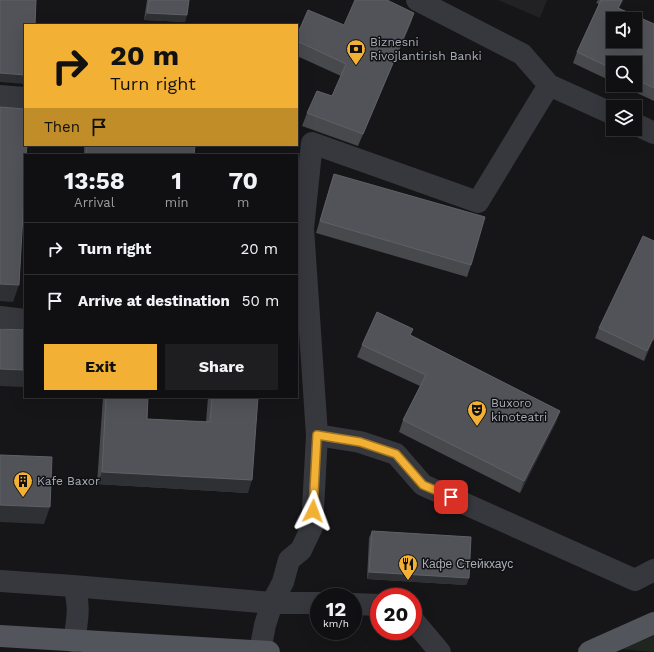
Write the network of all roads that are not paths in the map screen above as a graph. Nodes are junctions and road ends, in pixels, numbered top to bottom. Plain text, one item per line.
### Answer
1 (417, 0) edge
2 (549, 85) junction
3 (0, 96) edge
4 (24, 98) edge
5 (606, 111) edge
6 (642, 127) edge
7 (654, 133) edge
8 (305, 140) edge
9 (0, 317) edge
10 (24, 320) edge
11 (317, 435) junction
12 (654, 570) edge
13 (0, 581) edge
14 (73, 586) junction
15 (272, 603) junction
16 (310, 604) edge
17 (654, 623) edge
18 (422, 631) edge
19 (0, 636) edge
20 (74, 640) junction
21 (265, 652) edge
22 (440, 652) edge
23 (589, 652) edge

1 - 2 lane
2 - 5 lane
2 - 8 lane
3 - 4 lane
6 - 7 lane
8 - 11 lane
9 - 10 lane
11 - 12 lane
11 - 15 lane
13 - 14 lane
14 - 15 lane
14 - 20 lane
15 - 16 lane
15 - 21 lane
17 - 23 main road
18 - 22 lane
19 - 20 main road
20 - 21 main road

